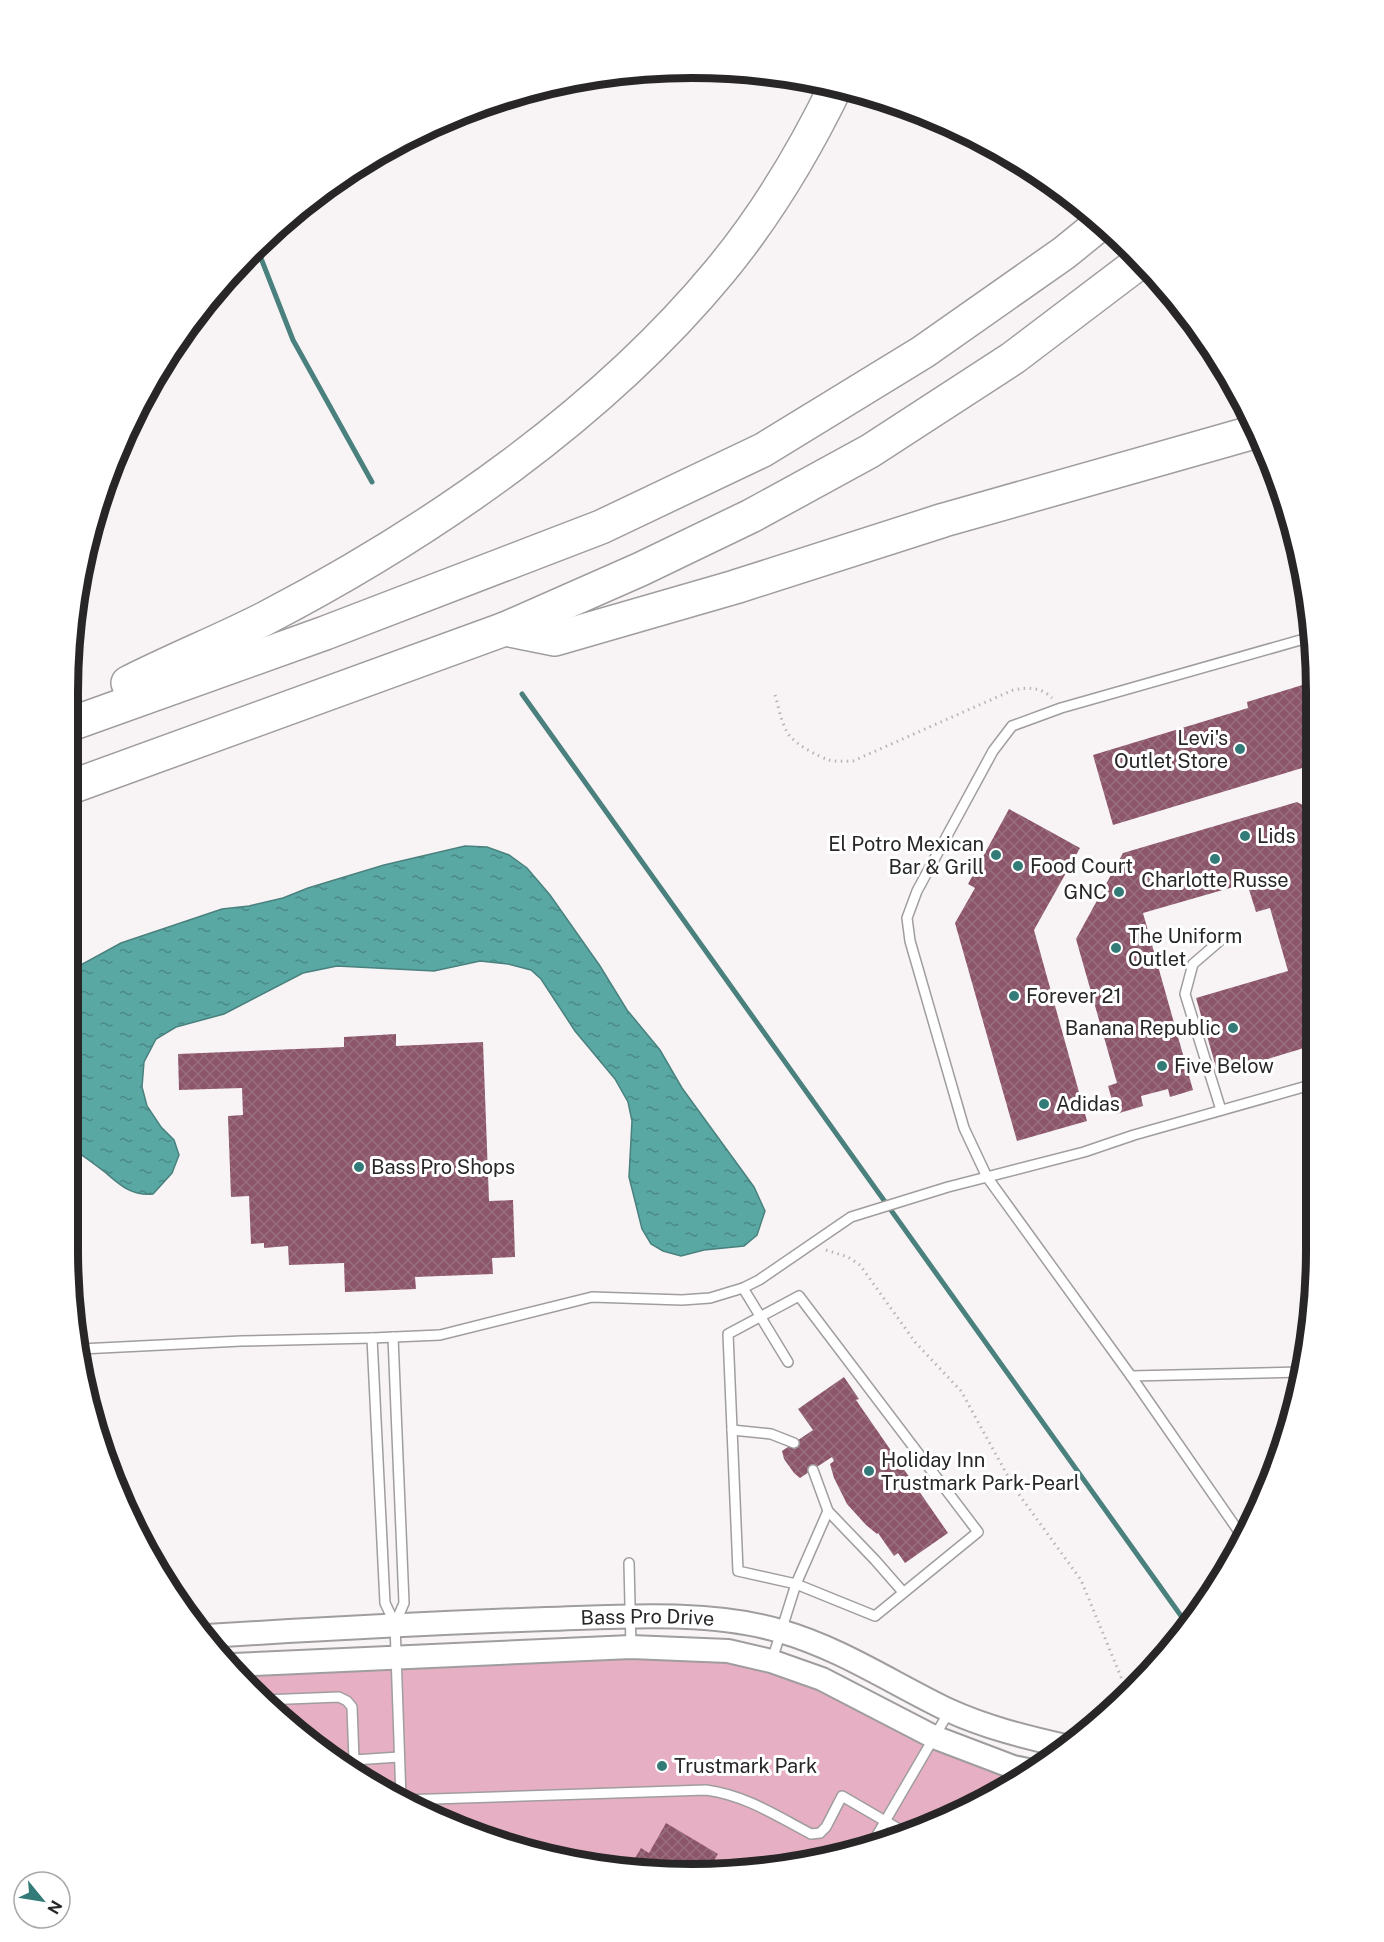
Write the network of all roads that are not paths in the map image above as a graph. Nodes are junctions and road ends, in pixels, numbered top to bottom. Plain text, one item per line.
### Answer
1 (832, 95) edge
2 (1095, 228) edge
3 (1134, 266) edge
4 (1249, 434) edge
5 (505, 629) junction
6 (1304, 639) edge
7 (78, 709) edge
8 (78, 721) edge
9 (78, 784) edge
10 (1222, 939) dead end
11 (1306, 1086) edge
12 (1221, 1110) junction
13 (987, 1177) junction
14 (742, 1288) junction
15 (759, 1318) junction
16 (393, 1337) junction
17 (372, 1338) junction
18 (86, 1349) edge
19 (788, 1362) dead end
20 (1293, 1372) edge
21 (1131, 1376) junction
22 (732, 1431) junction
23 (794, 1443) dead end
24 (813, 1470) dead end
25 (828, 1511) junction
26 (1238, 1531) edge
27 (629, 1563) dead end
28 (796, 1584) junction
29 (903, 1592) junction
30 (631, 1616) junction
31 (395, 1624) junction
32 (780, 1631) junction
33 (214, 1636) edge
34 (631, 1647) junction
35 (396, 1657) junction
36 (771, 1661) junction
37 (239, 1665) edge
38 (274, 1700) edge
39 (950, 1710) junction
40 (934, 1737) junction
41 (1056, 1744) edge
42 (399, 1757) junction
43 (1021, 1769) edge
44 (401, 1790) edge
45 (416, 1799) edge
46 (886, 1821) junction
47 (897, 1828) edge
48 (878, 1835) edge

1 - 7 highway
2 - 8 highway
3 - 5 highway
4 - 5 highway
5 - 9 highway
6 - 13 lane
10 - 12 lane
11 - 12 lane
12 - 13 lane
13 - 14 lane
13 - 21 lane
14 - 15 lane
14 - 16 lane
15 - 19 lane
15 - 22 lane
15 - 29 lane
16 - 17 lane
16 - 31 lane
17 - 18 lane
17 - 31 lane
20 - 21 lane
21 - 26 lane
22 - 23 lane
22 - 28 lane
24 - 25 lane
25 - 28 lane
25 - 29 lane
27 - 30 lane
28 - 29 lane
28 - 32 lane
30 - 31 street, Bass Pro Drive
30 - 32 street, Bass Pro Drive
30 - 34 lane
31 - 33 street, Bass Pro Drive
31 - 35 lane
32 - 36 lane
32 - 39 street, Bass Pro Drive
34 - 35 street, Bass Pro Drive
34 - 36 street, Bass Pro Drive
35 - 37 street, Bass Pro Drive
35 - 42 lane
36 - 40 street, Bass Pro Drive
38 - 42 lane
39 - 40 lane
39 - 41 street, Bass Pro Drive
40 - 43 street, Bass Pro Drive
40 - 46 lane
42 - 44 lane
45 - 46 lane
46 - 47 lane
46 - 48 lane

